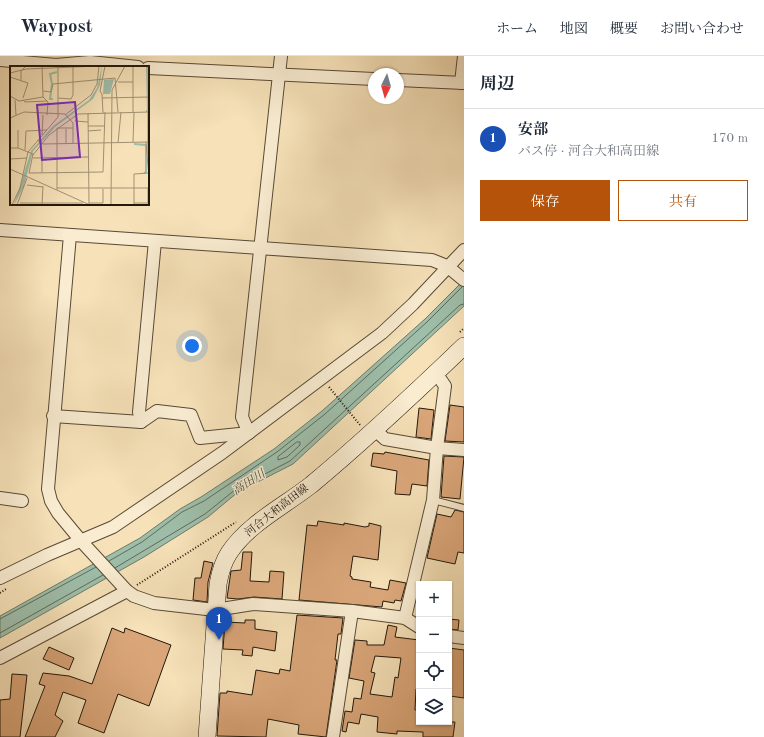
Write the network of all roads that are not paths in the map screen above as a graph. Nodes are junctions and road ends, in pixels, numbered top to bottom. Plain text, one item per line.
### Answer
1 (281, 56) edge
2 (464, 56) edge
3 (0, 60) edge
4 (128, 66) edge
5 (149, 68) edge
6 (279, 74) junction
7 (368, 79) edge
8 (404, 80) edge
9 (463, 83) edge
10 (0, 230) edge
11 (70, 235) junction
12 (154, 241) junction
13 (261, 249) junction
14 (464, 250) edge
15 (450, 267) junction
16 (464, 280) edge
17 (461, 340) edge
18 (436, 372) junction
19 (53, 416) junction
20 (141, 422) junction
21 (365, 426) junction
22 (249, 433) junction
23 (437, 448) junction
24 (464, 450) edge
25 (0, 498) edge
26 (22, 500) dead end
27 (432, 500) junction
28 (464, 508) edge
29 (84, 544) junction
30 (0, 578) edge
31 (125, 589) junction
32 (215, 610) junction
33 (352, 611) junction
34 (405, 618) junction
35 (416, 625) edge
36 (452, 636) edge
37 (464, 638) edge
38 (0, 658) edge
39 (207, 737) edge
40 (333, 737) edge

1 - 6 street
2 - 9 street
3 - 4 street
5 - 6 street
6 - 7 street
6 - 13 street
8 - 9 street
10 - 11 street
11 - 12 street
11 - 19 street
12 - 13 street
12 - 20 street
13 - 15 street
13 - 22 street
14 - 15 street
15 - 16 street
15 - 22 street
17 - 18 main road, 河合大和高田線
18 - 21 main road, 河合大和高田線
18 - 23 street
19 - 20 street
19 - 29 street
20 - 22 street
21 - 23 street
21 - 32 main road, 河合大和高田線
22 - 29 street
23 - 24 street
23 - 27 street
25 - 26 street
27 - 28 lane
27 - 34 street
29 - 30 street
29 - 31 street
31 - 32 street
31 - 38 street
32 - 33 street
32 - 39 main road, 河合大和高田線
33 - 34 street
33 - 40 street
34 - 35 street
36 - 37 street

